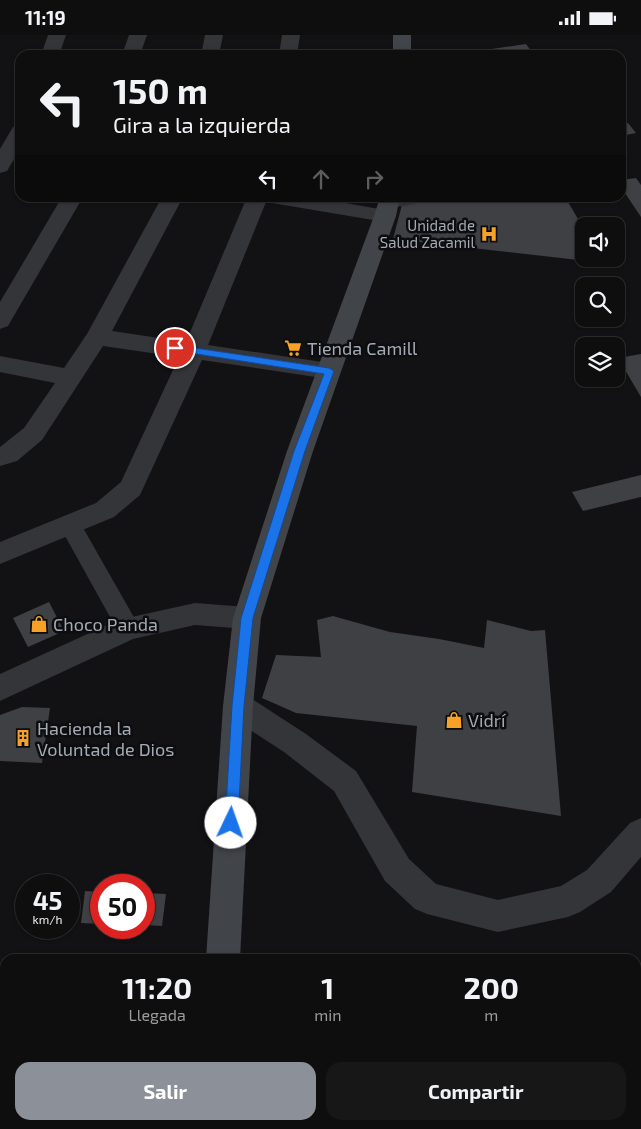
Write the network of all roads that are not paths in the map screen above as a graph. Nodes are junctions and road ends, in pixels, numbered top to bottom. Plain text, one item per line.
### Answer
1 (57, 35) edge
2 (138, 35) edge
3 (214, 35) edge
4 (291, 35) edge
5 (402, 35) edge
6 (52, 50) edge
7 (133, 50) edge
8 (211, 50) edge
9 (289, 50) edge
10 (402, 50) edge
11 (70, 202) edge
12 (170, 202) edge
13 (256, 202) edge
14 (332, 202) edge
15 (410, 202) edge
16 (388, 205) edge
17 (0, 321) edge
18 (97, 337) junction
19 (194, 351) junction
20 (0, 364) edge
21 (329, 371) junction
22 (69, 377) junction
23 (0, 457) edge
24 (70, 525) junction
25 (0, 553) edge
26 (247, 618) junction
27 (128, 628) junction
28 (0, 688) edge
29 (238, 706) junction
30 (641, 833) edge
31 (224, 954) edge

1 - 6 street
2 - 7 street
3 - 8 street
4 - 9 street
5 - 10 main road
11 - 17 street
12 - 18 street
13 - 19 street
14 - 16 street
15 - 16 lane
16 - 21 main road
18 - 19 street
18 - 22 street
19 - 21 street
19 - 24 street
20 - 22 street
21 - 26 main road
22 - 23 street
24 - 25 street
24 - 27 street
26 - 27 street
26 - 29 main road
27 - 28 street
29 - 30 street
29 - 31 main road

